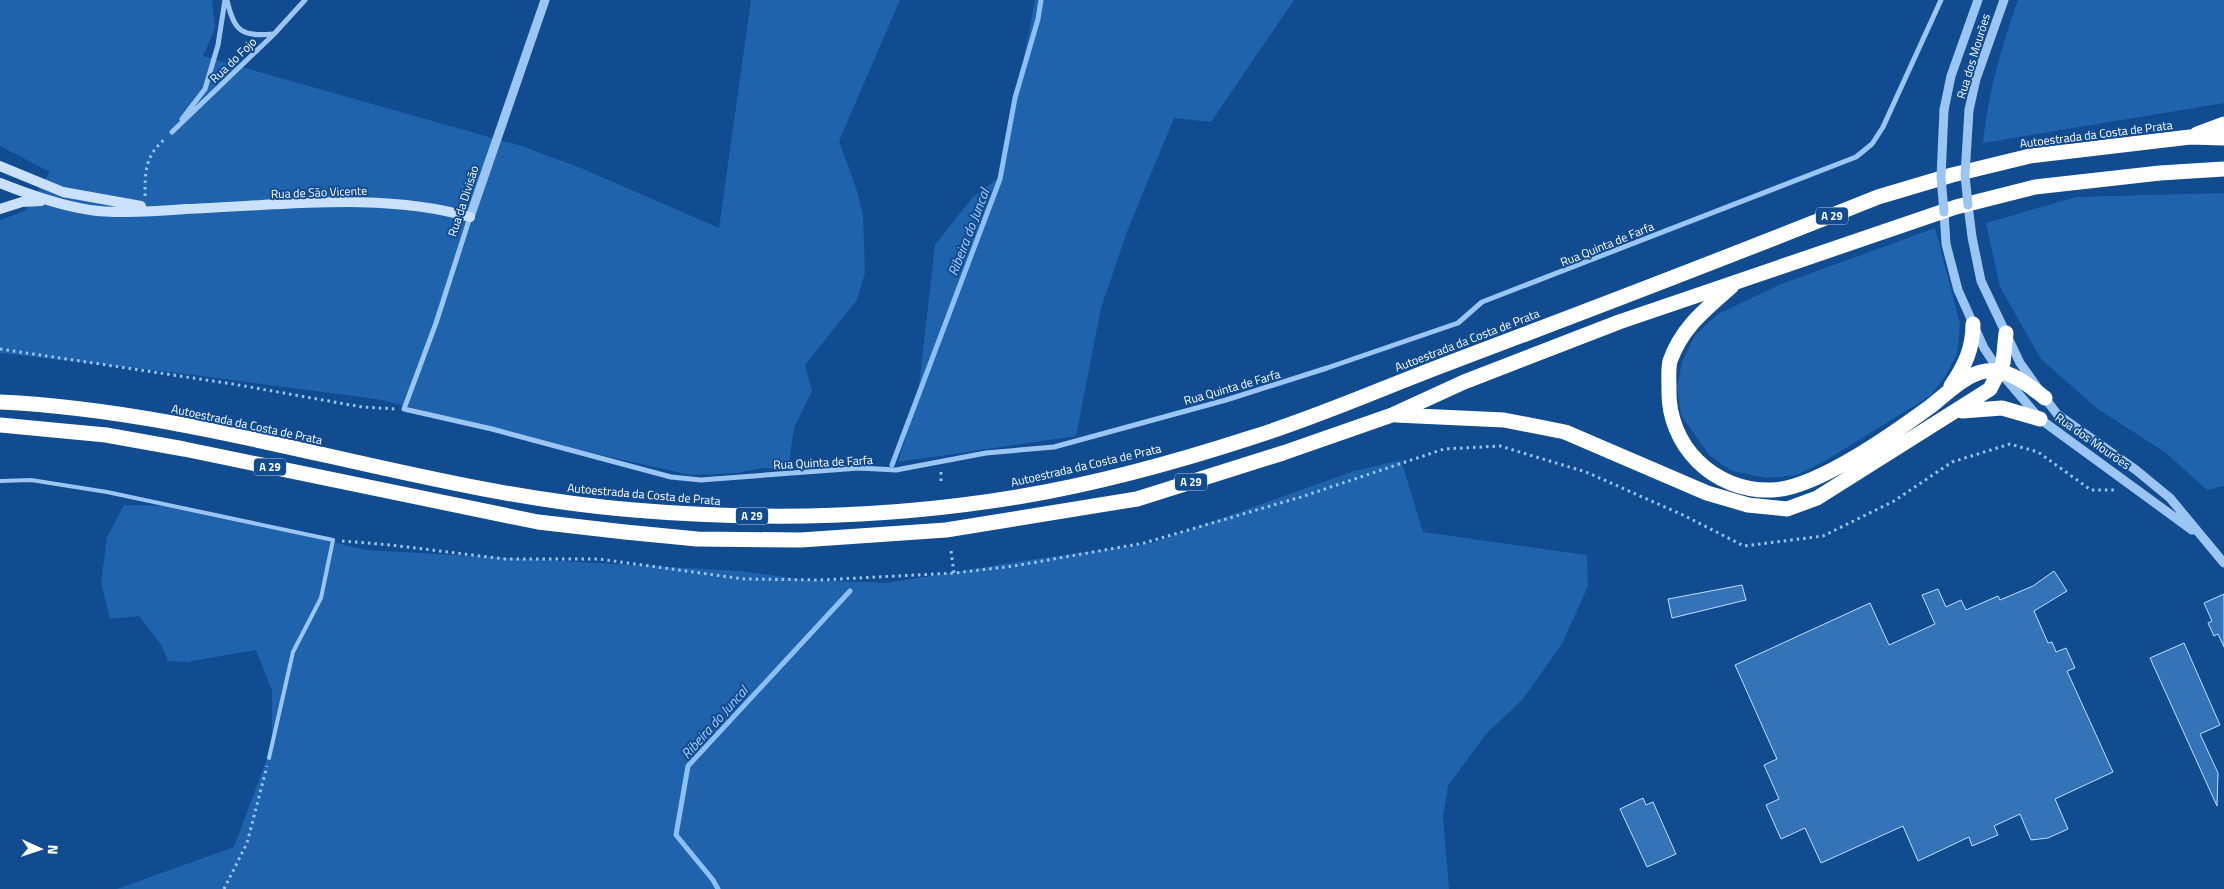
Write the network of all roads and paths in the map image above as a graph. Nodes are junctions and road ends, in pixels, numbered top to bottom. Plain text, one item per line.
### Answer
1 (226, 0) edge
2 (305, 0) edge
3 (545, 0) edge
4 (1941, 0) edge
5 (1978, 0) edge
6 (2004, 0) edge
7 (274, 34) junction
8 (2224, 124) edge
9 (172, 132) junction
10 (2190, 137) junction
11 (2224, 138) edge
12 (0, 166) edge
13 (2224, 169) edge
14 (22, 175) junction
15 (0, 178) edge
16 (0, 183) edge
17 (45, 200) junction
18 (145, 206) junction
19 (0, 209) edge
20 (167, 210) junction
21 (470, 217) junction
22 (1736, 283) junction
23 (1973, 324) junction
24 (2006, 333) junction
25 (0, 349) edge
26 (2000, 372) junction
27 (1944, 396) junction
28 (2045, 398) junction
29 (0, 402) edge
30 (404, 409) junction
31 (1953, 412) junction
32 (1392, 415) junction
33 (2040, 419) junction
34 (0, 425) edge
35 (0, 481) edge
36 (2122, 490) dead end
37 (2205, 538) junction
38 (333, 540) junction
39 (951, 551) dead end
40 (2224, 562) edge
41 (954, 573) junction
42 (269, 758) joint
43 (224, 889) edge

1 - 7 street
1 - 9 street
2 - 7 street, Rua do Fojo
3 - 21 street, Rua da Divisão
4 - 30 street, Rua Quinta de Farfa
5 - 23 street, Rua dos Mourões, bridge
6 - 24 street, Rua dos Mourões, bridge
7 - 9 street, Rua do Fojo
8 - 10 highway
9 - 18 path
10 - 11 highway, Autoestrada da Costa de Prata / A 29
10 - 29 highway, Autoestrada da Costa de Prata / A 29
12 - 14 main road, Rua de São Vicente
13 - 22 highway, A 29
14 - 15 main road
14 - 18 main road, Rua de São Vicente
16 - 17 main road, Rua de São Vicente
17 - 19 main road
17 - 20 main road, Rua de São Vicente
18 - 20 main road, Rua de São Vicente
20 - 21 main road, Rua de São Vicente
21 - 30 street, Rua da Divisão
22 - 27 highway
22 - 32 highway, A 29
23 - 26 street, Rua dos Mourões
23 - 27 highway
24 - 26 highway
24 - 28 street, Rua dos Mourões
25 - 30 path
26 - 27 highway
26 - 28 highway
26 - 31 highway
26 - 33 street, Rua dos Mourões
28 - 37 street, Rua dos Mourões
31 - 32 highway
31 - 33 highway
32 - 34 highway, A 29
33 - 37 street, Rua dos Mourões
35 - 38 lane
36 - 41 path
37 - 40 street, Rua dos Mourões
38 - 41 path
38 - 42 lane
39 - 41 path
42 - 43 path

